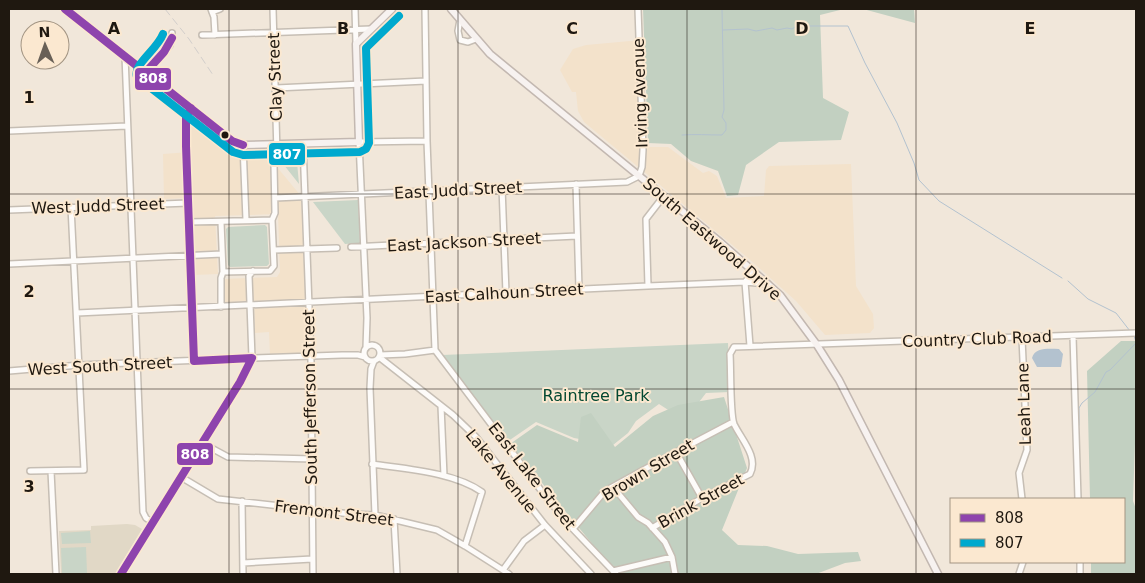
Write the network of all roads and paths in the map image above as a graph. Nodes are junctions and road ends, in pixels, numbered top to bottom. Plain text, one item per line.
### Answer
1 (65, 9) edge
2 (220, 9) edge
3 (273, 9) edge
4 (354, 9) edge
5 (392, 9) edge
6 (425, 9) edge
7 (451, 9) edge
8 (638, 9) edge
9 (211, 10) edge
10 (460, 20) junction
11 (371, 29) junction
12 (355, 30) junction
13 (172, 33) dead end
14 (274, 33) junction
15 (215, 35) junction
16 (202, 36) dead end
17 (476, 38) junction
18 (356, 44) junction
19 (124, 56) junction
20 (146, 72) junction
21 (426, 81) junction
22 (357, 84) junction
23 (276, 88) junction
24 (192, 108) junction
25 (128, 126) junction
26 (9, 131) edge
27 (427, 141) junction
28 (359, 142) junction
29 (277, 144) junction
30 (303, 144) junction
31 (243, 146) junction
32 (639, 176) junction
33 (576, 184) junction
34 (502, 187) junction
35 (428, 191) junction
36 (361, 194) junction
37 (305, 197) junction
38 (663, 197) junction
39 (275, 198) junction
40 (188, 203) junction
41 (130, 205) junction
42 (71, 207) junction
43 (9, 210) edge
44 (246, 220) junction
45 (272, 220) junction
46 (189, 222) junction
47 (221, 222) junction
48 (577, 236) junction
49 (504, 240) junction
50 (430, 244) junction
51 (351, 247) dead end
52 (363, 247) junction
53 (336, 248) dead end
54 (306, 249) junction
55 (274, 250) junction
56 (222, 254) junction
57 (190, 255) junction
58 (132, 258) junction
59 (74, 260) junction
60 (9, 264) edge
61 (243, 271) junction
62 (253, 271) junction
63 (223, 272) junction
64 (754, 272) junction
65 (249, 276) junction
66 (745, 282) junction
67 (768, 284) junction
68 (648, 286) junction
69 (579, 290) junction
70 (506, 293) junction
71 (433, 297) junction
72 (366, 300) junction
73 (308, 303) junction
74 (250, 305) junction
75 (221, 307) junction
76 (192, 308) junction
77 (134, 310) junction
78 (77, 313) junction
79 (367, 318) junction
80 (1136, 333) edge
81 (1073, 336) junction
82 (1022, 338) junction
83 (817, 345) junction
84 (750, 346) junction
85 (376, 347) junction
86 (366, 348) junction
87 (435, 350) junction
88 (407, 353) junction
89 (342, 355) junction
90 (311, 357) junction
91 (252, 358) junction
92 (365, 358) junction
93 (377, 359) junction
94 (194, 362) junction
95 (136, 364) junction
96 (80, 365) junction
97 (9, 371) edge
98 (370, 388) junction
99 (441, 406) junction
100 (733, 422) junction
101 (202, 442) junction
102 (676, 452) junction
103 (313, 459) junction
104 (372, 464) junction
105 (30, 471) dead end
106 (51, 471) junction
107 (444, 476) junction
108 (181, 477) junction
109 (613, 487) junction
110 (702, 498) junction
111 (1022, 498) edge
112 (1078, 498) edge
113 (242, 502) junction
114 (313, 510) junction
115 (375, 515) junction
116 (394, 519) junction
117 (152, 522) junction
118 (544, 525) junction
119 (652, 528) junction
120 (573, 529) junction
121 (465, 546) junction
122 (672, 557) junction
123 (312, 559) junction
124 (243, 562) junction
125 (503, 570) junction
126 (614, 573) edge
127 (56, 574) edge
128 (121, 574) edge
129 (244, 574) edge
130 (312, 574) edge
131 (397, 574) edge
132 (509, 574) edge
133 (591, 574) edge
134 (675, 574) edge
135 (938, 574) edge

1 - 19 main road
2 - 9 street
3 - 14 street, Clay Street
4 - 12 street
5 - 11 main road
6 - 21 street
7 - 10 main road, South Eastwood Drive
8 - 32 street, Irving Avenue
9 - 15 street
10 - 17 main road, South Eastwood Drive
10 - 17 street
11 - 12 street
11 - 18 main road
12 - 14 street
12 - 18 street
13 - 20 street
14 - 15 street
14 - 23 street, Clay Street
15 - 16 street
17 - 32 main road, South Eastwood Drive
18 - 22 main road
19 - 20 main road
19 - 25 street
20 - 24 main road
21 - 22 street
21 - 27 street
22 - 23 street
22 - 28 main road
23 - 29 street, Clay Street
24 - 31 main road
24 - 40 street
25 - 26 street
25 - 41 street
27 - 28 street
27 - 35 street
28 - 30 main road
28 - 36 street
29 - 30 main road
29 - 31 main road
29 - 39 street, Clay Street
30 - 37 street, South Jefferson Street
31 - 44 street
32 - 33 street, East Judd Street
32 - 38 main road, South Eastwood Drive
33 - 34 street, East Judd Street
33 - 48 street
34 - 35 street, East Judd Street
34 - 49 street
35 - 36 street, East Judd Street
35 - 50 street
36 - 37 street, East Judd Street
36 - 52 street
37 - 39 street, East Judd Street
37 - 54 street, South Jefferson Street
38 - 64 main road, South Eastwood Drive
38 - 68 street
39 - 45 street, Clay Street
40 - 41 street, West Judd Street
40 - 46 street
41 - 42 street, West Judd Street
41 - 58 street
42 - 43 street, West Judd Street
42 - 59 street
44 - 45 street
44 - 47 street
45 - 55 street, Clay Street
46 - 47 street
46 - 57 street
47 - 56 street
48 - 49 street, East Jackson Street
48 - 69 street
49 - 50 street, East Jackson Street
49 - 70 street
50 - 52 street, East Jackson Street
50 - 71 street
51 - 52 street, East Jackson Street
52 - 72 street
53 - 54 street
54 - 55 street
54 - 73 street, South Jefferson Street
55 - 62 street, Clay Street
56 - 57 street
56 - 63 street
57 - 58 street
57 - 76 street
58 - 59 street
58 - 77 street
59 - 60 street
59 - 78 street
61 - 62 street
61 - 63 street
61 - 65 street
62 - 65 street
63 - 75 street
64 - 66 street
64 - 67 main road, South Eastwood Drive
65 - 74 street
66 - 67 street, East Calhoun Street
66 - 68 street, East Calhoun Street
66 - 84 street
67 - 83 main road, South Eastwood Drive
68 - 69 street, East Calhoun Street
69 - 70 street, East Calhoun Street
70 - 71 street, East Calhoun Street
71 - 72 street, East Calhoun Street
71 - 87 street
72 - 73 street, East Calhoun Street
72 - 79 street
73 - 74 street, East Calhoun Street
73 - 90 street, South Jefferson Street
74 - 75 street, East Calhoun Street
74 - 91 street
75 - 76 street, East Calhoun Street
76 - 77 street, East Calhoun Street
76 - 94 street
77 - 78 street, East Calhoun Street
77 - 95 street
78 - 96 street
79 - 85 street
79 - 86 street
80 - 81 street, Country Club Road
81 - 82 street, Country Club Road
81 - 112 street
82 - 83 street, Country Club Road
82 - 111 street, Leah Lane
83 - 84 street, Country Club Road
83 - 135 main road, South Eastwood Drive
84 - 100 street
85 - 86 street
85 - 88 street
85 - 93 street
86 - 89 street
86 - 92 street
87 - 88 street
87 - 120 street, East Lake Street
88 - 93 street
89 - 90 street, West South Street
89 - 92 street
90 - 91 street, West South Street
90 - 103 street, South Jefferson Street
91 - 94 street, West South Street
91 - 101 street
92 - 93 street
92 - 98 street
93 - 98 street
93 - 99 street, Lake Avenue
94 - 95 street, West South Street
95 - 96 street, West South Street
95 - 117 street
96 - 97 street, West South Street
96 - 106 street
98 - 104 street
99 - 107 street
99 - 118 street, Lake Avenue
100 - 102 street, Brown Street
100 - 110 street, Brink Street
101 - 103 street
101 - 108 street
102 - 109 street, Brown Street
102 - 110 street
103 - 114 street, South Jefferson Street
104 - 107 street
104 - 115 street
105 - 106 street
106 - 127 street
107 - 121 street
108 - 113 street, Fremont Street
108 - 117 street
109 - 119 street
109 - 120 street, Brown Street
110 - 119 street, Brink Street
113 - 114 street, Fremont Street
113 - 124 street
114 - 115 street, Fremont Street
114 - 123 street, South Jefferson Street
115 - 116 street, Fremont Street
116 - 121 street, Fremont Street
116 - 131 street
117 - 128 street
118 - 125 street
118 - 133 street, Lake Avenue
119 - 122 street
120 - 126 street, East Lake Street
121 - 125 street, Fremont Street
122 - 126 street
122 - 134 street
123 - 124 street
123 - 130 street, South Jefferson Street
124 - 129 street
125 - 132 street, Fremont Street

